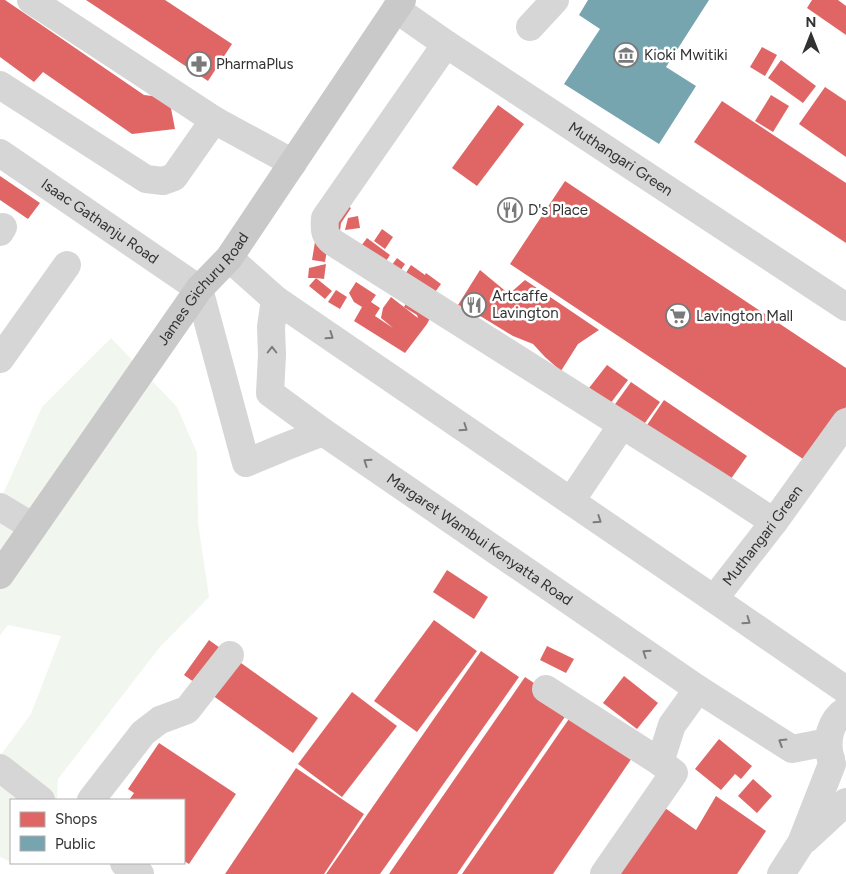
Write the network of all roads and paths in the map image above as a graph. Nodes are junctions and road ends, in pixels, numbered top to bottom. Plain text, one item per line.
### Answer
1 (31, 0) edge
2 (555, 0) edge
3 (399, 5) edge
4 (530, 27) dead end
5 (446, 44) junction
6 (0, 85) edge
7 (214, 120) junction
8 (0, 153) edge
9 (293, 163) junction
10 (229, 258) junction
11 (67, 265) dead end
12 (200, 289) junction
13 (276, 299) junction
14 (846, 307) edge
15 (0, 359) edge
16 (846, 422) edge
17 (622, 425) junction
18 (323, 432) junction
19 (571, 501) junction
20 (0, 507) edge
21 (774, 522) junction
22 (33, 527) junction
23 (0, 575) edge
24 (714, 599) junction
25 (230, 655) dead end
26 (546, 689) dead end
27 (698, 689) junction
28 (846, 690) edge
29 (846, 710) edge
30 (660, 762) junction
31 (835, 762) edge
32 (0, 768) edge
33 (40, 799) edge
34 (92, 799) edge
35 (846, 802) edge
36 (801, 844) junction
37 (125, 864) edge
38 (140, 874) edge
39 (604, 874) edge
40 (781, 874) edge

1 - 7 street
2 - 4 street
3 - 5 street, Muthangari Green
3 - 9 main road, James Gichuru Road
5 - 14 street, Muthangari Green
5 - 17 street
6 - 7 street
7 - 9 street
8 - 12 street, Isaac Gathanju Road
9 - 10 main road, James Gichuru Road
10 - 12 main road, James Gichuru Road
10 - 13 street
11 - 15 street
12 - 18 street
12 - 22 main road, James Gichuru Road
18 -> 13 street, Margaret Wambui Kenyatta Road
13 -> 19 street
16 - 21 street, Muthangari Green
17 - 19 street
17 - 21 street
27 -> 18 street, Margaret Wambui Kenyatta Road
19 -> 24 street
20 - 22 street
21 - 24 street, Muthangari Green
22 - 23 main road, James Gichuru Road
24 -> 28 street
25 - 34 street
26 - 30 street
27 - 30 street
31 -> 27 street, Margaret Wambui Kenyatta Road
29 - 31 street
30 - 39 street
31 - 36 street
32 - 33 street
35 - 36 street
36 - 40 street
37 - 38 street

